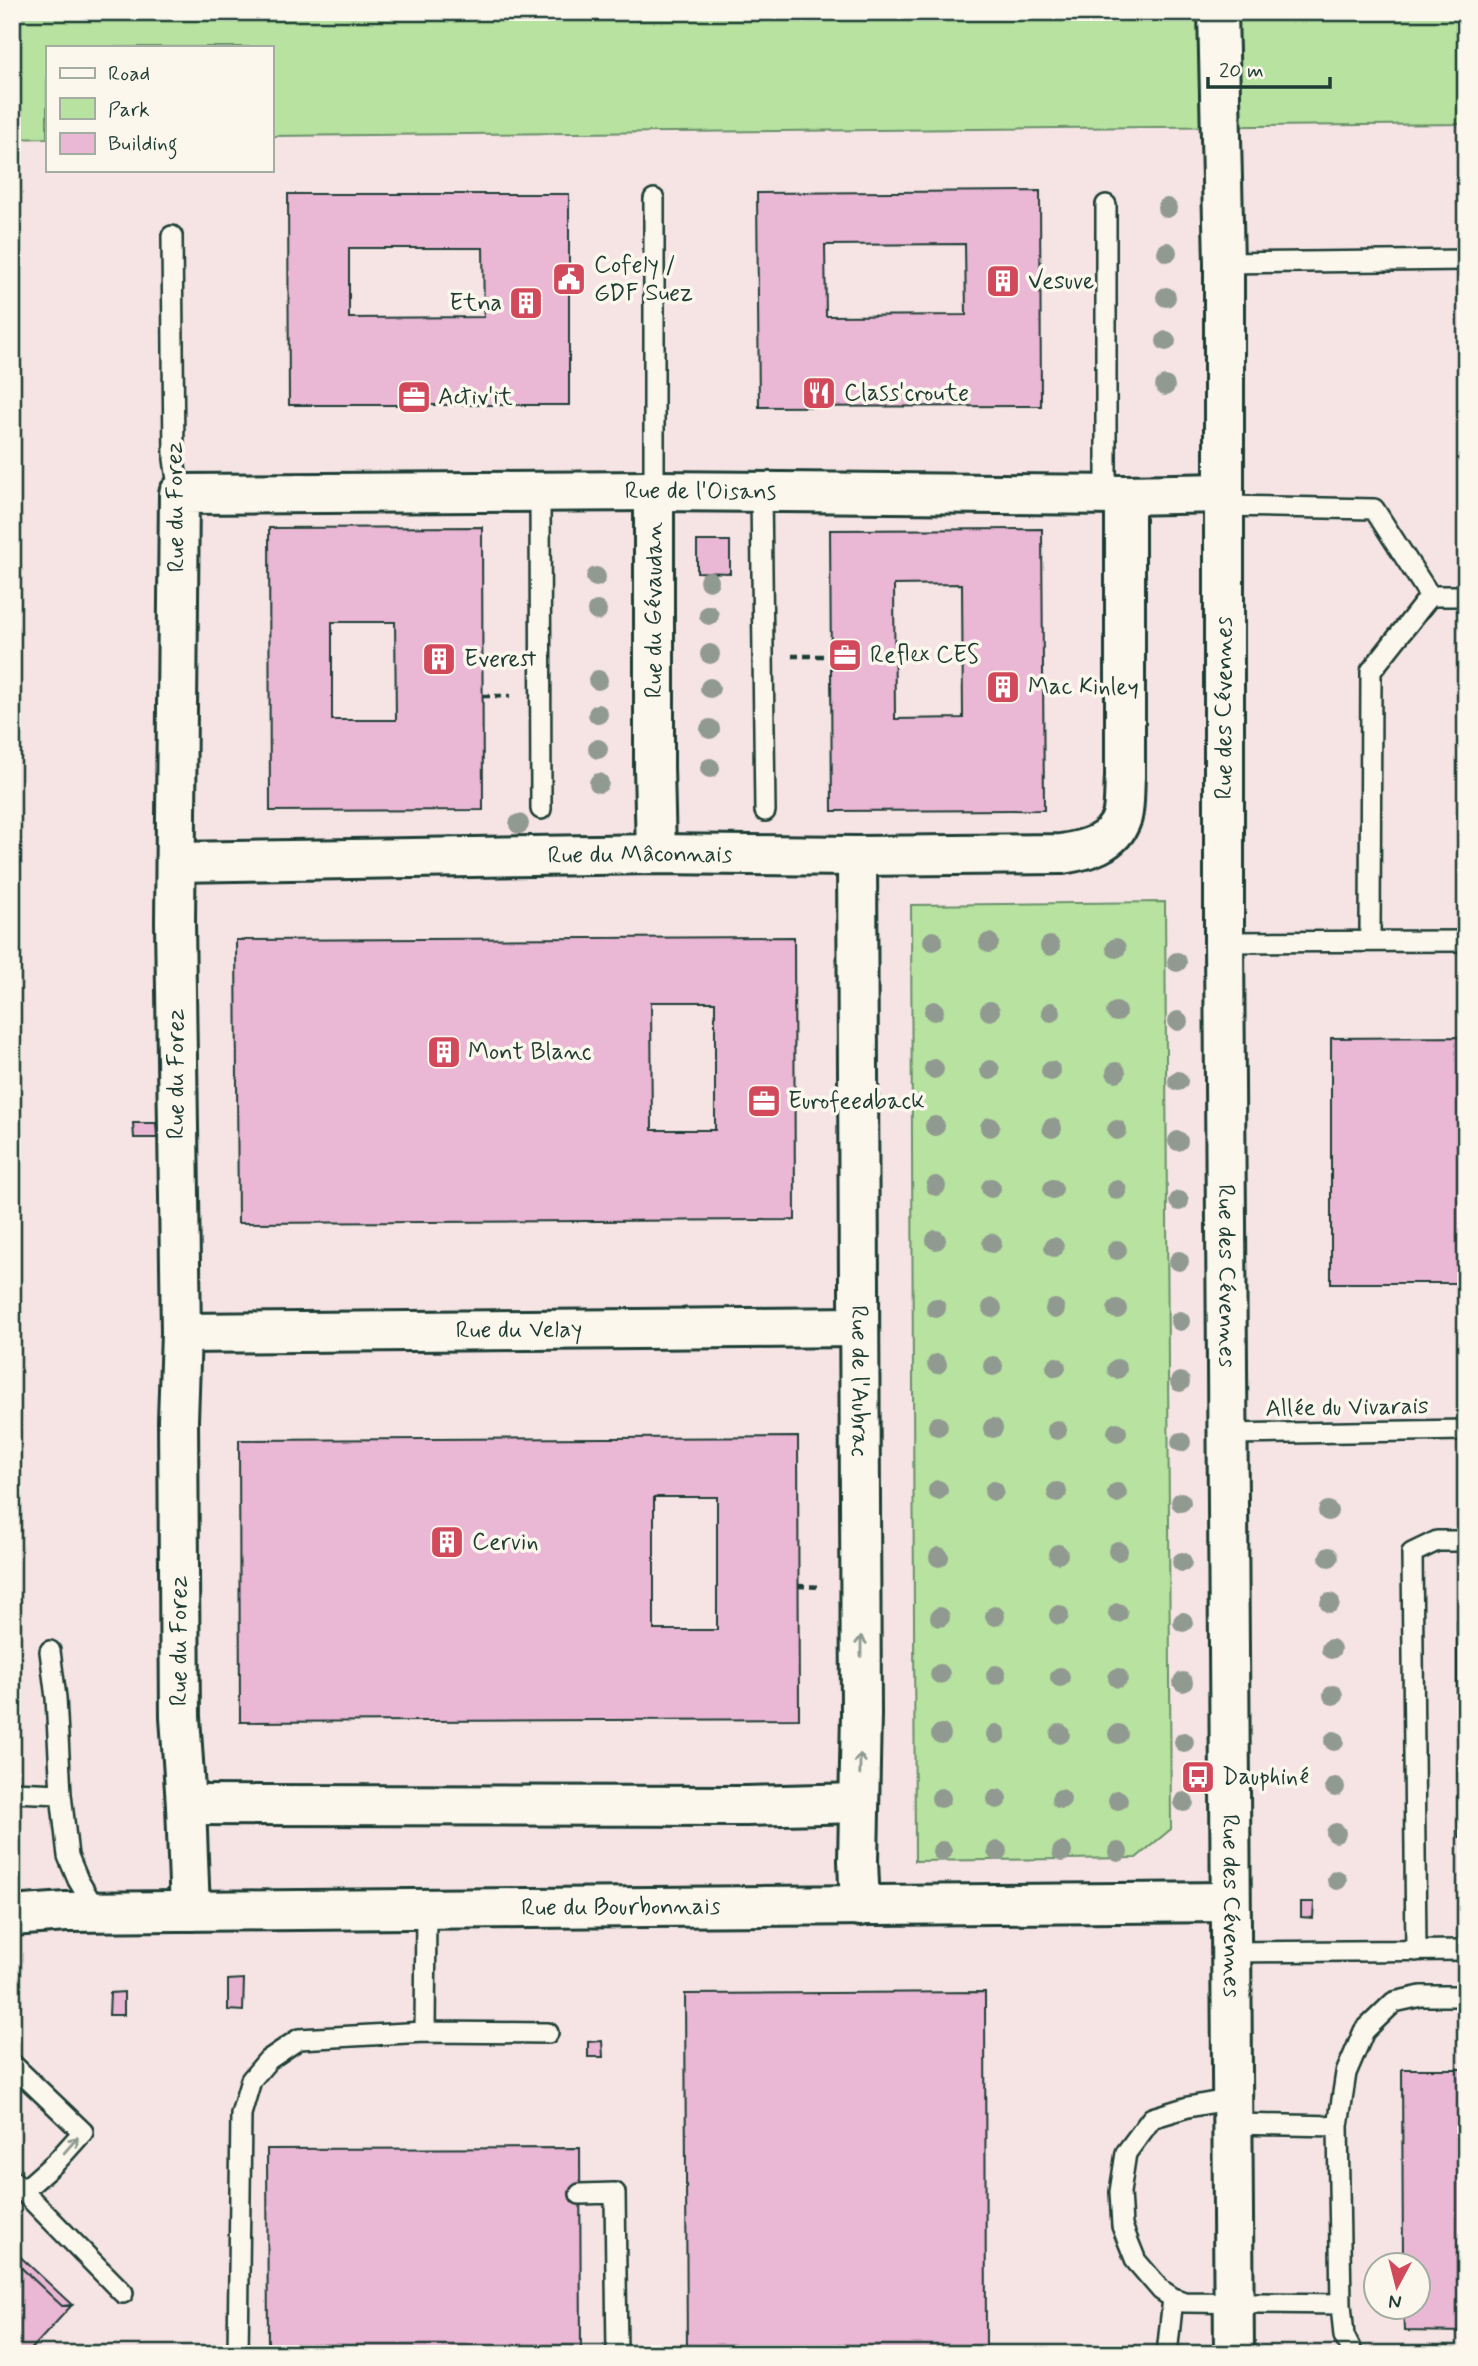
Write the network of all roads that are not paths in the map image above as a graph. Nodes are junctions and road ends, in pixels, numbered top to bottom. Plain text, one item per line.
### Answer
1 (1219, 12) edge
2 (654, 198) dead end
3 (1106, 205) dead end
4 (172, 236) dead end
5 (1466, 261) edge
6 (1224, 263) junction
7 (654, 491) junction
8 (761, 492) junction
9 (540, 493) junction
10 (179, 494) junction
11 (1116, 494) junction
12 (1224, 499) junction
13 (1430, 596) junction
14 (1466, 596) edge
15 (541, 809) dead end
16 (765, 811) dead end
17 (656, 853) junction
18 (857, 856) junction
19 (176, 862) junction
20 (1370, 941) junction
21 (1466, 941) edge
22 (1224, 942) junction
23 (858, 1327) junction
24 (181, 1334) junction
25 (1466, 1430) edge
26 (1228, 1433) junction
27 (1466, 1541) edge
28 (50, 1651) dead end
29 (12, 1792) edge
30 (61, 1794) junction
31 (859, 1803) junction
32 (186, 1805) junction
33 (1230, 1902) junction
34 (860, 1906) junction
35 (190, 1911) junction
36 (426, 1911) junction
37 (97, 1912) junction
38 (12, 1916) edge
39 (1466, 1950) edge
40 (1416, 1951) junction
41 (1231, 1952) junction
42 (1466, 1996) edge
43 (425, 2032) junction
44 (548, 2033) dead end
45 (12, 2064) edge
46 (1232, 2112) junction
47 (1338, 2126) junction
48 (17, 2186) edge
49 (580, 2194) dead end
50 (123, 2293) dead end
51 (1173, 2298) junction
52 (1233, 2303) junction
53 (1340, 2304) junction
54 (238, 2354) edge
55 (617, 2354) edge
56 (1167, 2354) edge
57 (1234, 2354) edge
58 (1353, 2354) edge

1 - 6 street, Rue des Cévennes
2 - 7 lane, Rue du Gévaudan
3 - 11 lane
4 - 10 lane, Rue du Forez
5 - 6 lane
6 - 12 street, Rue des Cévennes
7 - 8 street, Rue de l'Oisans
7 - 9 street, Rue de l'Oisans
7 - 17 street, Rue du Gévaudan
8 - 11 street, Rue de l'Oisans
8 - 16 lane
9 - 10 street, Rue de l'Oisans
9 - 15 lane
10 - 19 street, Rue du Forez
11 - 12 street, Rue de l'Oisans
11 - 18 street, Rue du Mâconnais
12 - 13 lane
12 - 22 street, Rue des Cévennes
13 - 14 lane
13 - 20 lane
17 - 18 street, Rue du Mâconnais
17 - 19 street, Rue du Mâconnais
18 - 23 street, Rue de l'Aubrac
19 - 24 street, Rue du Forez
20 - 21 lane
20 - 22 lane
22 - 26 street, Rue des Cévennes
23 - 24 street, Rue du Velay
31 -> 23 street, Rue de l'Aubrac
24 - 32 street, Rue du Forez
25 - 26 lane, Allée du Vivarais
26 - 33 street, Rue des Cévennes
27 - 40 lane
28 - 30 lane
29 - 30 lane
30 - 37 lane
31 - 32 street
31 - 34 street, Rue de l'Aubrac
32 - 35 street, Rue du Forez
33 - 34 street, Rue du Bourbonnais
33 - 41 street, Rue des Cévennes
34 - 36 street, Rue du Bourbonnais
35 - 36 street, Rue du Bourbonnais
35 - 37 street, Rue du Bourbonnais
36 - 43 lane
37 - 38 street, Rue du Bourbonnais
39 - 40 lane
40 - 41 lane
41 - 46 street, Rue des Cévennes
42 - 47 lane
43 - 44 lane
43 - 54 lane
48 -> 45 lane
46 - 47 lane
46 - 51 lane
46 - 52 street, Rue des Cévennes
47 - 53 lane
48 - 50 lane
49 - 55 lane
51 - 52 lane
51 - 56 lane
52 - 53 lane
52 - 57 street, Rue des Cévennes
53 - 58 lane

